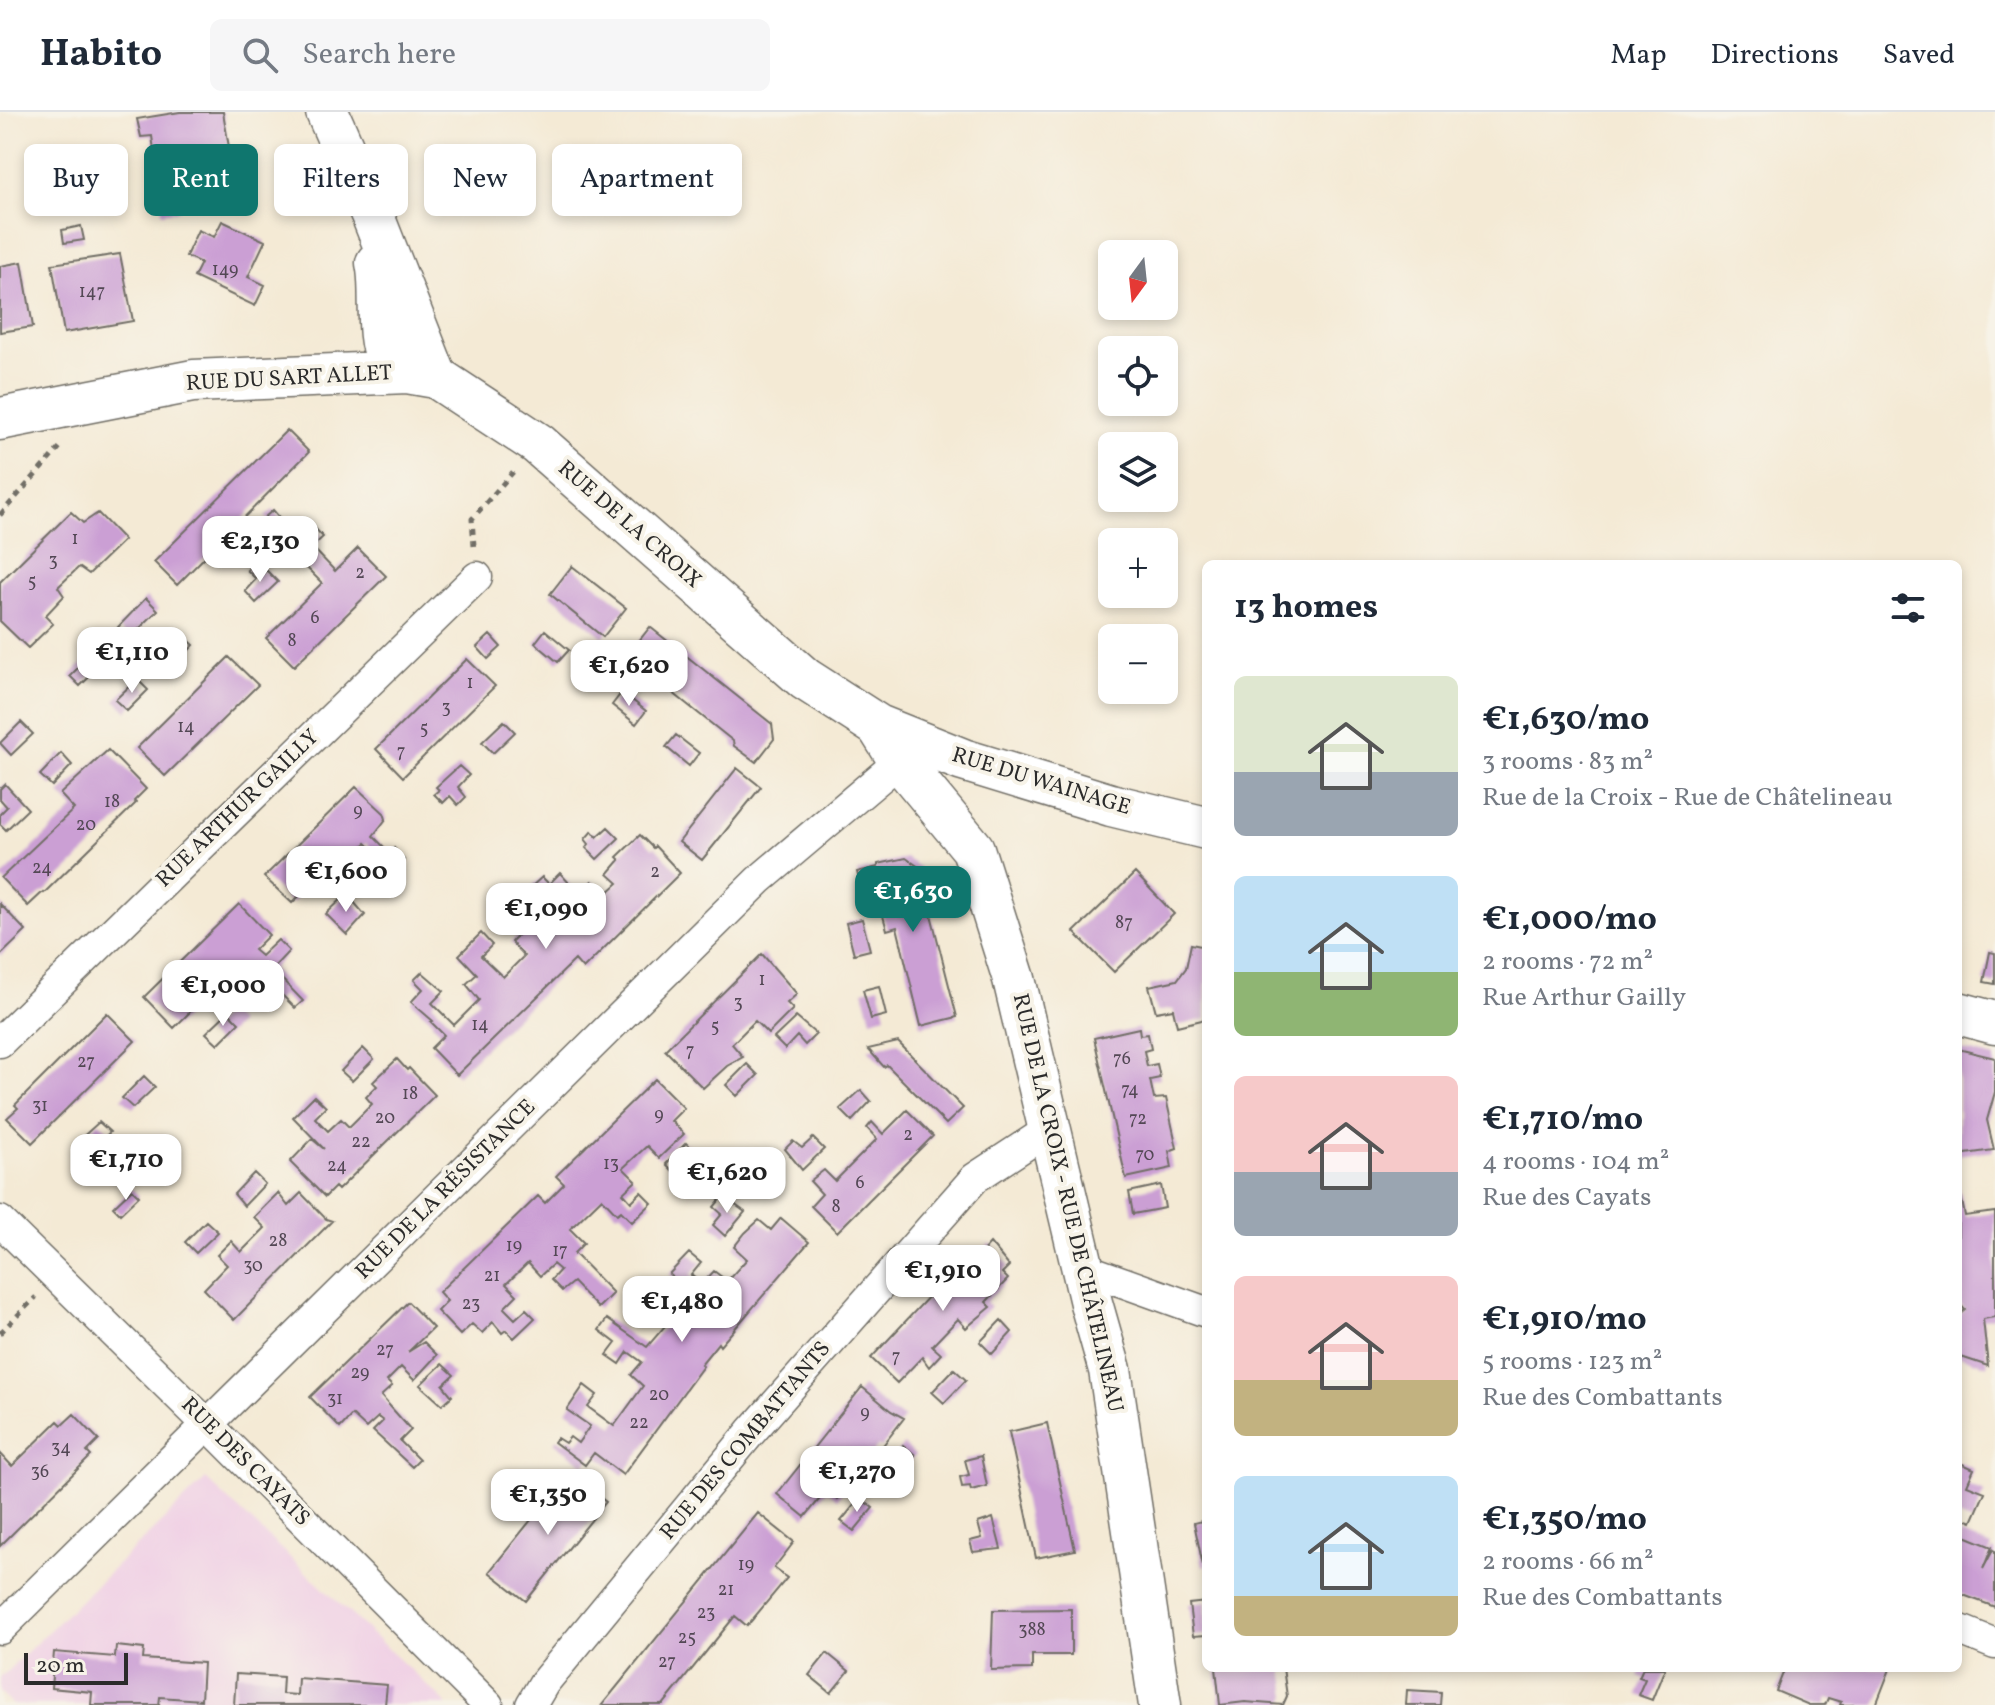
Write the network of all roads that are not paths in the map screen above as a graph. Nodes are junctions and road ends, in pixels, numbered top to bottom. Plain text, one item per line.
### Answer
1 (327, 112) edge
2 (340, 144) edge
3 (363, 216) edge
4 (373, 216) edge
5 (381, 279) junction
6 (422, 375) junction
7 (308, 376) junction
8 (0, 419) edge
9 (477, 577) road end
10 (878, 726) junction
11 (900, 761) junction
12 (1202, 827) edge
13 (973, 849) joint
14 (1962, 1014) edge
15 (1995, 1023) edge
16 (0, 1042) edge
17 (1050, 1129) junction
18 (0, 1221) edge
19 (1083, 1268) junction
20 (1202, 1311) edge
21 (208, 1425) junction
22 (0, 1629) edge
23 (1962, 1631) edge
24 (1995, 1644) edge
25 (488, 1705) edge
26 (531, 1705) edge
27 (1160, 1705) edge

1 - 2 street, RUE DE LA CROIX
3 - 5 street, RUE DE LA CROIX
4 - 6 street, RUE DE LA CROIX
5 - 6 street, RUE DE LA CROIX
5 - 7 street
6 - 7 street, RUE DU SART ALLET
6 - 10 street, RUE DE LA CROIX
7 - 8 street, RUE DU SART ALLET
9 - 16 street, RUE ARTHUR GAILLY
10 - 11 street, RUE DE LA CROIX
10 - 12 street, RUE DU WAINAGE
11 - 13 street, RUE DE LA CROIX
11 - 21 street, RUE DE LA RÉSISTANCE
13 - 17 street, RUE DE LA CROIX - RUE DE CHÂTELINEAU
14 - 15 street
17 - 19 street, RUE DE LA CROIX - RUE DE CHÂTELINEAU
17 - 26 street, RUE DES COMBATTANTS
18 - 21 street, RUE DES CAYATS
19 - 20 street
19 - 27 street, RUE DE LA CROIX - RUE DE CHÂTELINEAU
21 - 22 street, RUE DE LA RÉSISTANCE
21 - 25 street, RUE DES CAYATS
23 - 24 street

